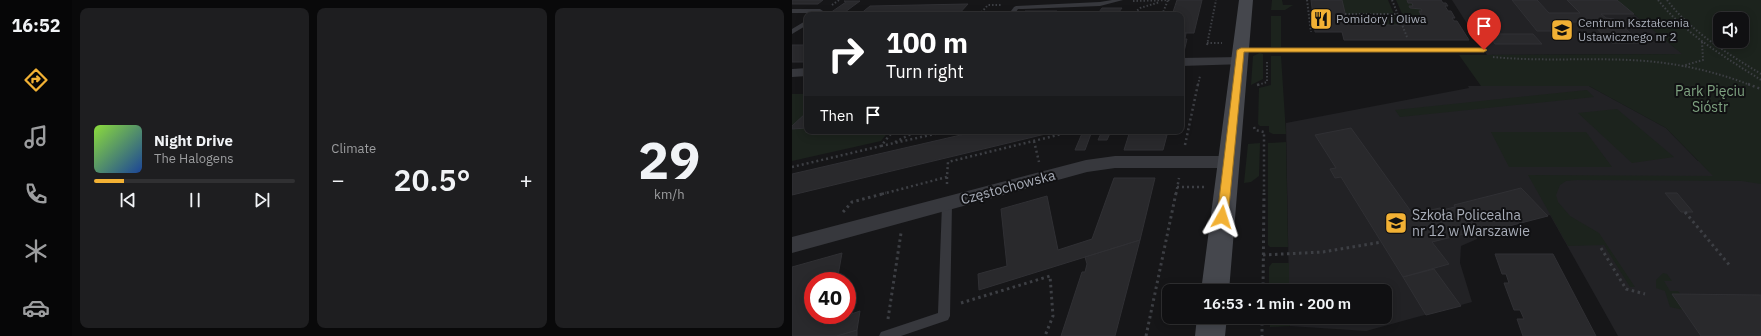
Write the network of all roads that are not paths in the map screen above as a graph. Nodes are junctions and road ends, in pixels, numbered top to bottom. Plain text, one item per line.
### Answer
1 (1119, 0) edge
2 (1246, 0) edge
3 (792, 11) edge
4 (819, 12) edge
5 (1013, 12) edge
6 (804, 24) edge
7 (792, 32) edge
8 (1484, 50) dead end
9 (1241, 51) junction
10 (1184, 61) edge
11 (804, 72) edge
12 (792, 73) edge
13 (1229, 162) junction
14 (947, 204) junction
15 (792, 245) edge
16 (1216, 284) edge
17 (1211, 324) edge
18 (885, 336) edge
19 (1210, 336) edge

1 - 5 lane
2 - 9 street
3 - 4 lane
6 - 7 lane
8 - 9 lane
9 - 10 street
9 - 13 street
11 - 12 street
13 - 14 street, Częstochowska
13 - 16 street
14 - 15 street, Częstochowska
14 - 18 lane
17 - 19 street

